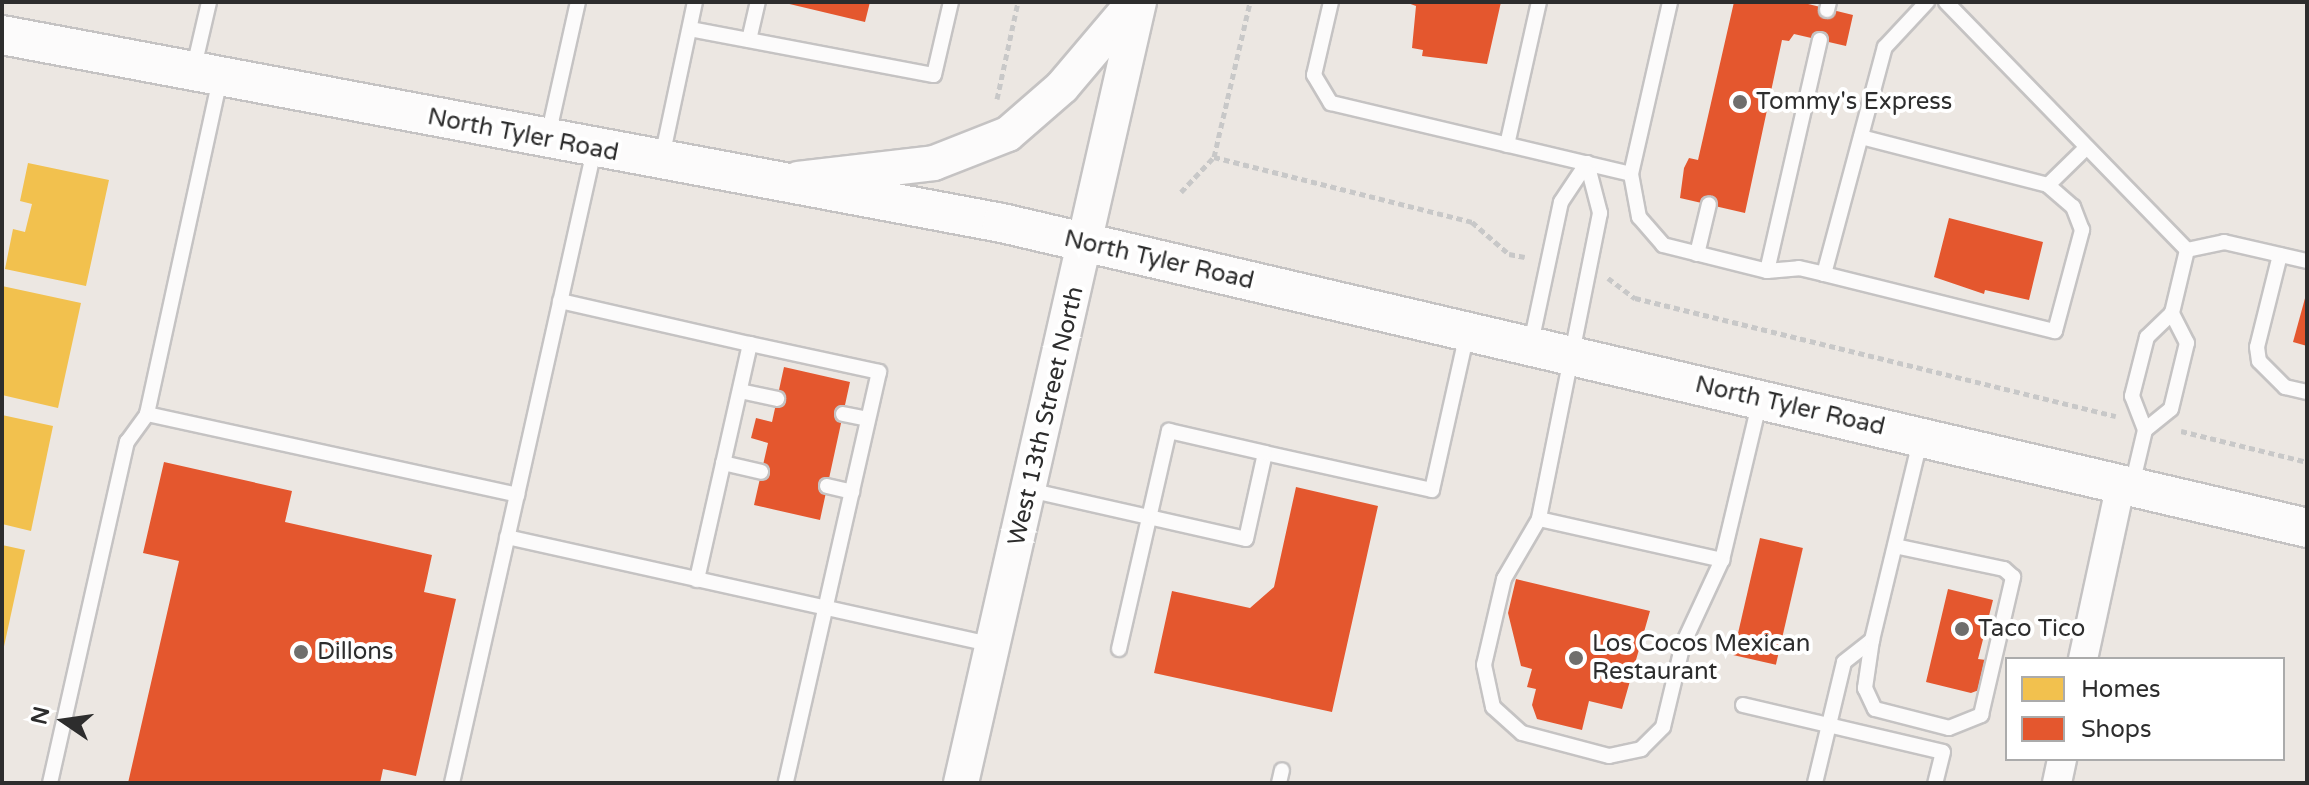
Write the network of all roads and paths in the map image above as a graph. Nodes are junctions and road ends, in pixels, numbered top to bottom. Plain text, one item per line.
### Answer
1 (209, 2) edge
2 (578, 2) edge
3 (695, 2) edge
4 (758, 2) edge
5 (951, 2) edge
6 (1018, 2) edge
7 (1136, 2) edge
8 (1250, 2) edge
9 (1331, 2) edge
10 (1539, 2) edge
11 (1670, 2) edge
12 (1927, 2) edge
13 (1946, 2) edge
14 (690, 29) junction
15 (2, 35) edge
16 (749, 40) junction
17 (1820, 40) dead end
18 (207, 74) junction
19 (995, 112) dead end
20 (1861, 137) junction
21 (547, 140) junction
22 (1507, 145) junction
23 (2087, 147) junction
24 (594, 149) junction
25 (1214, 157) junction
26 (661, 161) junction
27 (1587, 163) junction
28 (1631, 174) junction
29 (785, 181) junction
30 (2048, 185) junction
31 (1181, 192) dead end
32 (1709, 204) dead end
33 (1086, 243) junction
34 (2187, 250) junction
35 (1697, 254) junction
36 (2280, 255) junction
37 (2307, 261) edge
38 (1548, 263) junction
39 (1767, 271) junction
40 (1589, 273) junction
41 (1824, 274) junction
42 (560, 301) junction
43 (2172, 313) junction
44 (1467, 334) junction
45 (750, 344) junction
46 (1530, 348) junction
47 (1573, 357) junction
48 (740, 391) junction
49 (2307, 392) edge
50 (1761, 398) junction
51 (777, 399) dead end
52 (147, 414) junction
53 (843, 414) dead end
54 (868, 419) junction
55 (2147, 426) junction
56 (1921, 436) junction
57 (1265, 453) junction
58 (2307, 462) edge
59 (723, 463) junction
60 (761, 472) dead end
61 (2126, 484) junction
62 (827, 486) dead end
63 (1029, 490) junction
64 (852, 492) junction
65 (517, 495) junction
66 (1149, 517) junction
67 (1539, 519) junction
68 (2307, 528) edge
69 (507, 537) junction
70 (1895, 546) junction
71 (1722, 560) junction
72 (697, 580) junction
73 (825, 608) junction
74 (1872, 640) junction
75 (993, 645) junction
76 (1119, 649) dead end
77 (2083, 657) edge
78 (1743, 705) dead end
79 (1829, 725) junction
80 (2062, 761) edge
81 (50, 783) edge
82 (452, 783) edge
83 (786, 783) edge
84 (961, 783) edge
85 (1815, 783) edge
86 (1935, 783) edge
87 (2057, 783) edge

1 - 18 lane
2 - 21 lane
3 - 14 lane
4 - 16 lane
5 - 16 lane
6 - 19 path
7 - 29 street
7 - 33 street, West 13th Street North
8 - 25 path
9 - 22 lane
10 - 22 lane
11 - 28 lane
12 - 20 lane
13 - 23 lane
14 - 16 lane
14 - 26 lane
15 - 18 main road, North Tyler Road
17 - 39 lane
18 - 21 main road, North Tyler Road
18 - 52 lane
20 - 30 lane
20 - 41 lane
21 - 24 main road, North Tyler Road
22 - 27 lane
23 - 30 lane
23 - 34 lane
24 - 26 main road, North Tyler Road
24 - 42 lane
25 - 31 path
25 - 38 path
26 - 29 main road, North Tyler Road
27 - 28 lane
27 - 38 lane
27 - 40 lane
28 - 35 lane
29 - 33 main road, North Tyler Road
30 - 41 lane
32 - 35 lane
33 - 44 main road, North Tyler Road
33 - 63 street, West 13th Street North
34 - 36 lane
34 - 43 lane
35 - 39 lane
36 - 37 lane
36 - 49 lane
38 - 46 lane
39 - 41 lane
40 - 47 lane
40 - 55 path
42 - 45 lane
42 - 65 lane
43 - 55 lane
43 - 55 lane
44 - 46 main road, North Tyler Road
44 - 57 lane
45 - 48 lane
45 - 54 lane
46 - 47 main road, North Tyler Road
47 - 50 main road, North Tyler Road
47 - 67 lane
48 - 51 lane
48 - 59 lane
50 - 56 main road, North Tyler Road
50 - 71 lane
52 - 65 lane
52 - 81 lane
53 - 54 lane
54 - 64 lane
55 - 58 path
55 - 61 lane
56 - 61 main road, North Tyler Road
56 - 70 lane
57 - 66 lane
57 - 66 lane
59 - 60 lane
59 - 72 lane
61 - 68 main road, North Tyler Road
61 - 77 street
62 - 64 lane
63 - 66 lane
63 - 75 street, West 13th Street North
64 - 73 lane
65 - 69 lane
66 - 76 lane
67 - 71 lane
67 - 71 lane
69 - 72 lane
69 - 82 lane
70 - 74 lane
70 - 74 lane
72 - 73 lane
73 - 75 lane
73 - 83 lane
74 - 79 lane
75 - 84 street, West 13th Street North
78 - 79 lane
79 - 85 lane
79 - 86 lane
80 - 87 street

